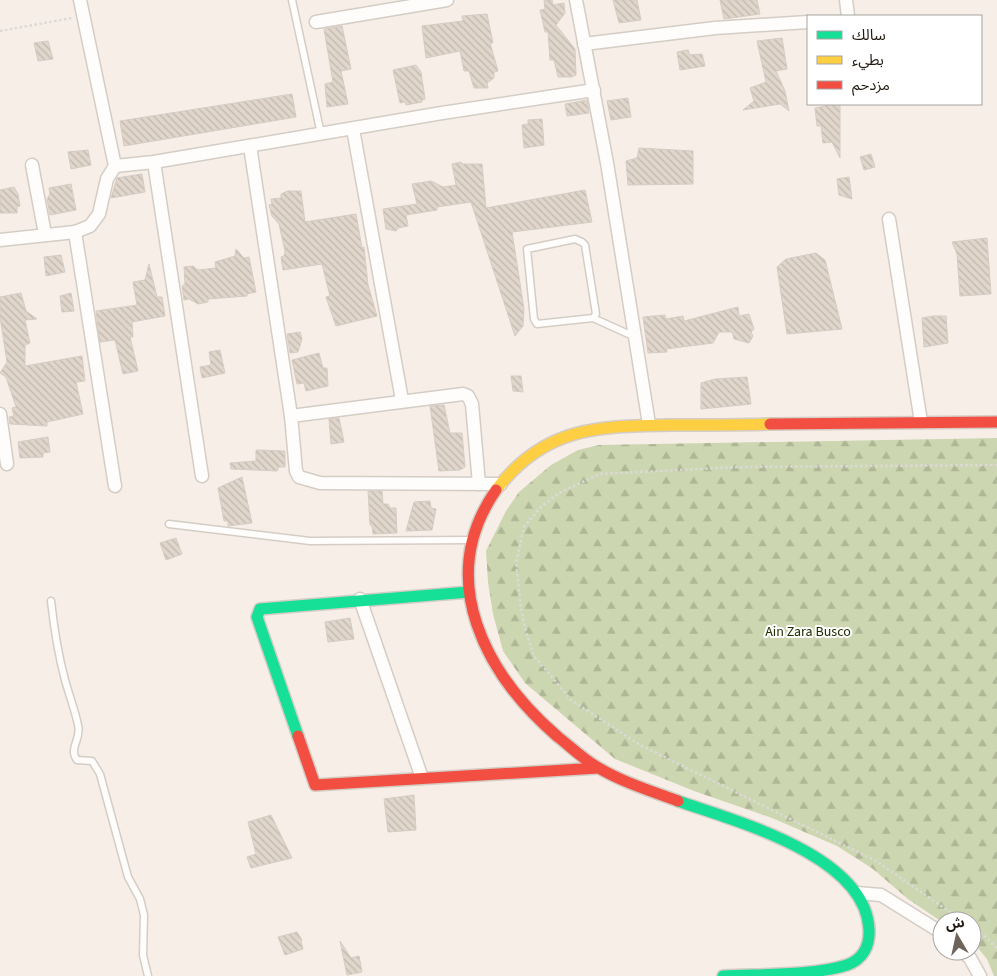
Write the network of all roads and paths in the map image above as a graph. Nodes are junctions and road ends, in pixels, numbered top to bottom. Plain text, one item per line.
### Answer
1 (80, 0) edge
2 (292, 0) edge
3 (447, 0) edge
4 (576, 0) edge
5 (846, 0) edge
6 (848, 15) edge
7 (84, 16) junction
8 (316, 22) dead end
9 (807, 22) edge
10 (0, 31) edge
11 (584, 44) junction
12 (594, 90) junction
13 (353, 129) junction
14 (321, 134) junction
15 (250, 146) junction
16 (154, 162) junction
17 (32, 165) dead end
18 (115, 166) junction
19 (889, 219) dead end
20 (75, 232) junction
21 (45, 234) junction
22 (0, 240) edge
23 (593, 318) junction
24 (636, 337) junction
25 (402, 400) junction
26 (0, 414) edge
27 (291, 416) junction
28 (921, 422) junction
29 (997, 422) edge
30 (649, 424) junction
31 (7, 464) dead end
32 (997, 465) edge
33 (202, 476) dead end
34 (479, 484) junction
35 (501, 484) junction
36 (115, 486) dead end
37 (169, 524) dead end
38 (473, 540) junction
39 (469, 592) junction
40 (360, 599) junction
41 (51, 601) dead end
42 (598, 768) junction
43 (422, 778) junction
44 (857, 893) junction
45 (948, 911) edge
46 (932, 927) edge
47 (982, 934) edge
48 (997, 949) edge
49 (972, 961) edge
50 (148, 976) edge
51 (723, 976) edge
52 (980, 976) edge

1 - 7 street
2 - 14 lane
3 - 8 street
4 - 11 street
5 - 6 street
7 - 10 path
7 - 18 street
9 - 11 street
11 - 12 street
12 - 13 street
12 - 24 street
13 - 14 street
13 - 25 street
14 - 15 street
15 - 16 street
15 - 27 street
16 - 18 street
16 - 33 street
17 - 21 street
18 - 20 street
19 - 28 street
20 - 21 street
20 - 36 street
21 - 22 street
23 - 23 lane
23 - 24 lane
24 - 30 street
25 - 27 street
25 - 34 street
26 - 31 street
27 - 34 street
28 - 29 main road
28 - 30 main road
30 - 35 main road
32 - 45 path
34 - 35 street
35 - 38 main road
37 - 38 lane
38 - 39 main road
39 - 40 main road
39 - 42 main road
40 - 43 street
40 - 43 main road
41 - 50 lane
42 - 43 main road
42 - 44 main road
44 - 46 street
44 - 51 main road
47 - 48 path
49 - 52 street

